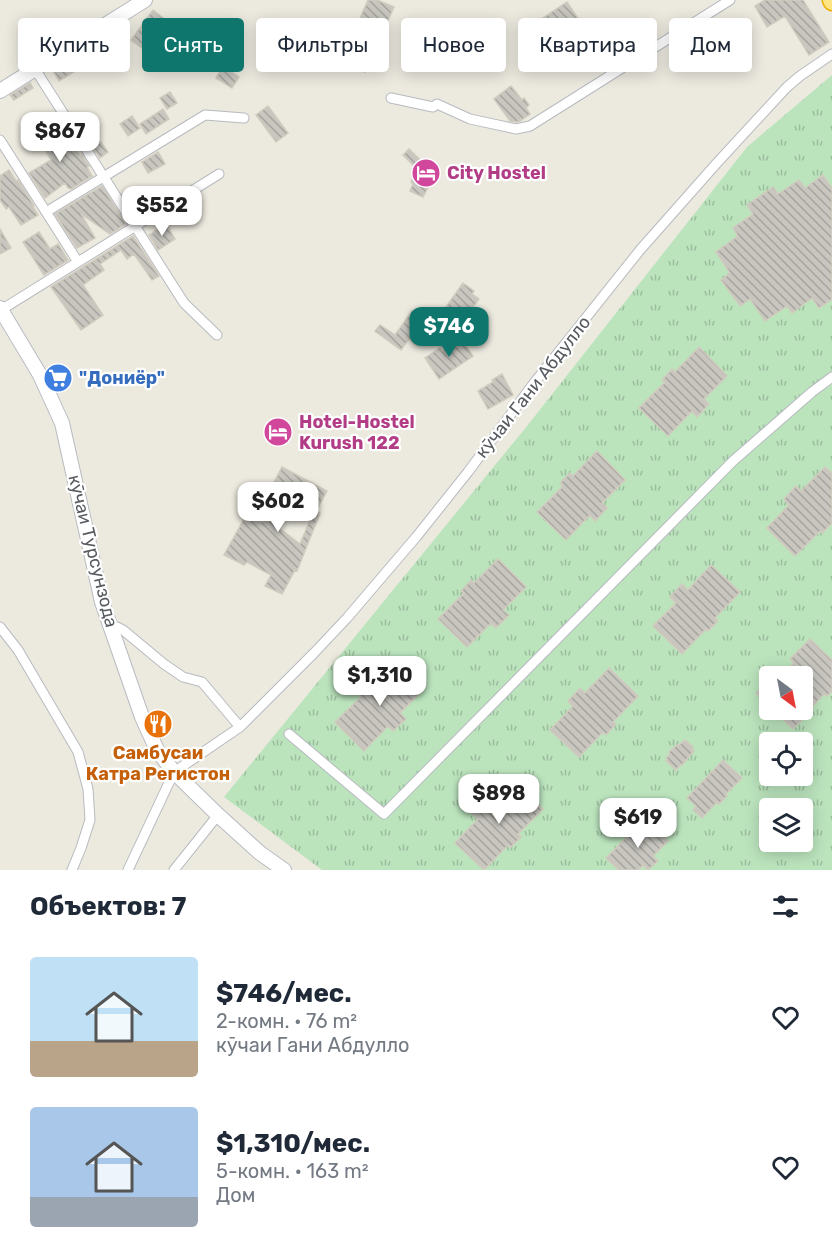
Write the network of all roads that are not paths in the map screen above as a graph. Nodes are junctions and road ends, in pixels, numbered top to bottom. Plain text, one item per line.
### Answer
1 (145, 0) edge
2 (730, 0) edge
3 (116, 18) edge
4 (832, 54) edge
5 (30, 72) edge
6 (37, 72) edge
7 (0, 91) edge
8 (391, 98) dead end
9 (244, 118) dead end
10 (0, 140) edge
11 (219, 174) dead end
12 (103, 177) junction
13 (46, 212) junction
14 (135, 227) junction
15 (78, 262) junction
16 (1, 309) edge
17 (217, 335) dead end
18 (832, 377) edge
19 (0, 627) edge
20 (111, 627) junction
21 (240, 727) junction
22 (289, 734) dead end
23 (174, 772) junction
24 (218, 814) junction
25 (72, 870) edge
26 (128, 870) edge
27 (174, 870) edge
28 (284, 870) edge

1 - 3 main road
2 - 8 street
4 - 21 street, кӯчаи Гани Абдулло
5 - 7 main road
6 - 12 street
9 - 12 street
10 - 13 street
11 - 14 street
12 - 13 street
12 - 14 street
13 - 15 street
14 - 15 street
14 - 17 street
15 - 16 street
16 - 20 main road, кӯчаи Турсунзода
18 - 22 street
19 - 25 street
20 - 21 street
20 - 23 main road, кӯчаи Турсунзода
21 - 23 street, кӯчаи Гани Абдулло
23 - 24 main road, кӯчаи Турсунзода
23 - 26 street
24 - 27 street
24 - 28 main road, кӯчаи Турсунзода

